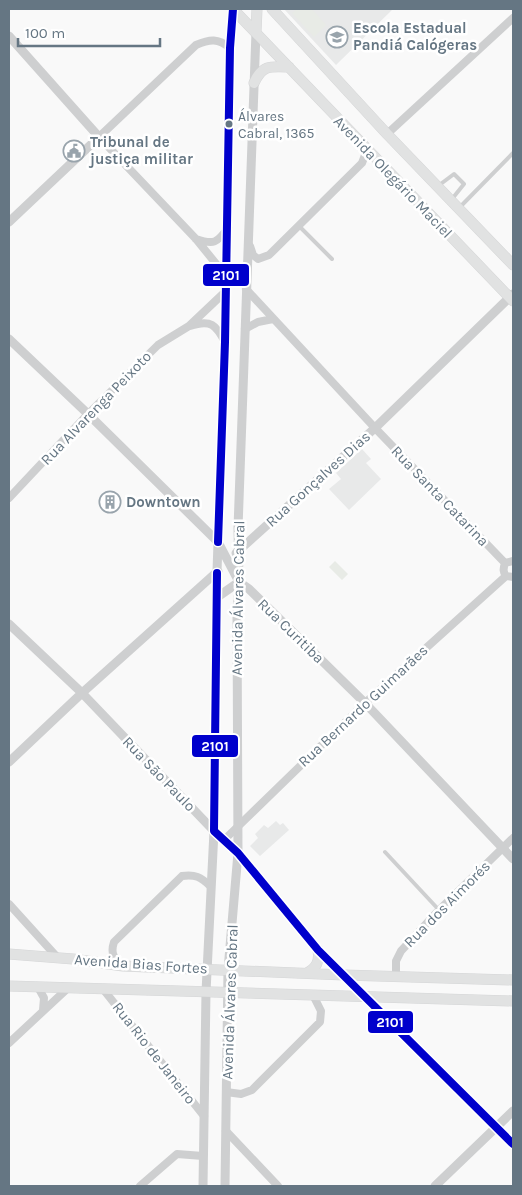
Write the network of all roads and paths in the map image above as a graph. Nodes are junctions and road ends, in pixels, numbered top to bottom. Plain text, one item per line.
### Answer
1 (233, 9) edge
2 (257, 9) edge
3 (272, 9) edge
4 (513, 18) edge
5 (256, 32) junction
6 (9, 36) edge
7 (230, 48) junction
8 (289, 66) junction
9 (254, 83) junction
10 (387, 134) junction
11 (98, 137) junction
12 (367, 150) junction
13 (513, 153) edge
14 (437, 186) junction
15 (455, 204) junction
16 (9, 222) edge
17 (299, 226) junction
18 (228, 228) junction
19 (196, 239) junction
20 (248, 239) junction
21 (332, 259) dead end
22 (513, 265) edge
23 (226, 276) junction
24 (246, 290) junction
25 (226, 291) junction
26 (512, 297) edge
27 (273, 319) junction
28 (188, 326) junction
29 (245, 329) junction
30 (9, 339) edge
31 (225, 342) junction
32 (88, 414) junction
33 (375, 428) junction
34 (9, 498) edge
35 (218, 542) junction
36 (238, 552) junction
37 (228, 561) junction
38 (509, 562) edge
39 (217, 573) junction
40 (510, 577) edge
41 (239, 582) junction
42 (216, 598) junction
43 (9, 624) edge
44 (82, 693) junction
45 (365, 703) junction
46 (9, 762) edge
47 (238, 824) junction
48 (214, 831) junction
49 (513, 838) edge
50 (224, 840) junction
51 (503, 848) junction
52 (238, 852) junction
53 (385, 852) dead end
54 (513, 859) edge
55 (210, 886) junction
56 (9, 904) edge
57 (438, 910) junction
58 (43, 943) junction
59 (318, 950) junction
60 (9, 954) edge
61 (41, 956) junction
62 (57, 958) junction
63 (123, 966) junction
64 (207, 969) junction
65 (228, 970) junction
66 (307, 973) junction
67 (344, 975) junction
68 (396, 977) junction
69 (513, 980) edge
70 (9, 986) edge
71 (38, 987) junction
72 (68, 988) junction
73 (103, 989) junction
74 (206, 992) junction
75 (228, 992) junction
76 (313, 995) junction
77 (364, 996) junction
78 (513, 1001) edge
79 (43, 1010) junction
80 (9, 1043) edge
81 (226, 1092) junction
82 (513, 1110) edge
83 (204, 1116) junction
84 (497, 1126) junction
85 (226, 1131) junction
86 (513, 1144) edge
87 (203, 1156) junction
88 (140, 1186) edge
89 (203, 1186) edge
90 (225, 1186) edge
91 (278, 1186) edge
92 (435, 1186) edge

1 - 5 main road, Avenida Olegário Maciel
1 - 7 street, Avenida Álvares Cabral
2 - 5 main road, Avenida Álvares Cabral
3 - 10 main road, Avenida Olegário Maciel
4 - 10 street
5 - 8 main road, Avenida Olegário Maciel
5 - 9 street, Avenida Álvares Cabral
6 - 11 street
7 - 11 street
7 - 18 street, Avenida Álvares Cabral
8 - 9 main road
8 - 12 main road, Avenida Olegário Maciel
9 - 20 street, Avenida Álvares Cabral
10 - 14 main road, Avenida Olegário Maciel
11 - 16 street
11 - 19 street
12 - 17 street
12 - 26 main road, Avenida Olegário Maciel
13 - 15 lane
14 - 15 main road, Avenida Olegário Maciel
14 - 15 lane
15 - 22 main road, Avenida Olegário Maciel
17 - 20 street
17 - 21 lane
18 - 19 street
18 - 23 street, Avenida Álvares Cabral
19 - 23 street
20 - 24 street, Avenida Álvares Cabral
23 - 25 street, Avenida Álvares Cabral
24 - 27 street, Rua Santa Catarina
24 - 29 street, Avenida Álvares Cabral
25 - 28 street, Rua Alvarenga Peixoto
25 - 31 street, Avenida Álvares Cabral
26 - 33 street, Rua Gonçalves Dias
27 - 29 street
27 - 33 street, Rua Santa Catarina
28 - 31 street
28 - 32 street, Rua Alvarenga Peixoto
29 - 36 street, Avenida Álvares Cabral
30 - 32 street, Rua Curitiba
31 - 35 street, Avenida Álvares Cabral
32 - 34 street, Rua Alvarenga Peixoto
32 - 35 street, Rua Curitiba
33 - 36 street, Rua Gonçalves Dias
33 - 38 street, Rua Santa Catarina
35 - 37 street, Rua Curitiba
35 - 39 street, Avenida Álvares Cabral
36 - 37 street, Rua Gonçalves Dias
36 - 41 street, Avenida Álvares Cabral
37 - 39 street, Rua Gonçalves Dias
37 - 41 street, Rua Curitiba
38 - 40 street
39 - 42 street, Avenida Álvares Cabral
39 - 44 street, Rua Gonçalves Dias
40 - 45 street, Rua Bernardo Guimarães
41 - 42 street
41 - 45 street, Rua Curitiba
41 - 47 street, Avenida Álvares Cabral
42 - 48 street, Avenida Álvares Cabral
43 - 44 street, Rua São Paulo
44 - 46 street, Rua Gonçalves Dias
44 - 48 street, Rua São Paulo
45 - 47 street, Rua Bernardo Guimarães
45 - 51 street, Rua Curitiba
47 - 50 street, Rua Bernardo Guimarães
47 - 52 street, Avenida Álvares Cabral
48 - 50 street, Rua São Paulo
48 - 55 street, Avenida Álvares Cabral
49 - 51 street, Rua dos Aimorés
50 - 52 street, Rua São Paulo
51 - 54 street, Rua Curitiba
51 - 57 street, Rua dos Aimorés
52 - 59 street, Rua São Paulo
52 - 65 street, Avenida Álvares Cabral
53 - 57 lane
55 - 63 street
55 - 64 street, Avenida Álvares Cabral
56 - 58 street
57 - 68 street, Rua dos Aimorés
58 - 61 street
58 - 62 street
59 - 66 main road
59 - 67 street, Rua São Paulo
60 - 61 main road, Avenida Bias Fortes
61 - 62 main road, Avenida Bias Fortes
62 - 63 main road, Avenida Bias Fortes
63 - 64 main road, Avenida Bias Fortes
64 - 65 main road, Avenida Bias Fortes
64 - 74 street, Avenida Álvares Cabral
65 - 66 main road, Avenida Bias Fortes
65 - 75 street, Avenida Álvares Cabral
66 - 67 main road, Avenida Bias Fortes
67 - 68 main road, Avenida Bias Fortes
67 - 77 street, Rua São Paulo
68 - 69 main road, Avenida Bias Fortes
70 - 71 main road, Avenida Bias Fortes
71 - 72 main road, Avenida Bias Fortes
71 - 79 street
72 - 73 main road, Avenida Bias Fortes
72 - 79 street
73 - 74 main road, Avenida Bias Fortes
73 - 83 street, Rua Rio de Janeiro
74 - 75 main road, Avenida Bias Fortes
74 - 83 street, Avenida Álvares Cabral
75 - 76 main road, Avenida Bias Fortes
75 - 81 street, Avenida Álvares Cabral
76 - 77 main road, Avenida Bias Fortes
76 - 81 street
77 - 78 main road, Avenida Bias Fortes
77 - 84 street, Rua São Paulo
79 - 80 street
81 - 85 street, Avenida Álvares Cabral
82 - 84 street
83 - 87 street, Avenida Álvares Cabral
84 - 86 street, Rua São Paulo
84 - 92 street
85 - 90 street, Avenida Álvares Cabral
85 - 91 street
87 - 88 street
87 - 89 street, Avenida Álvares Cabral

